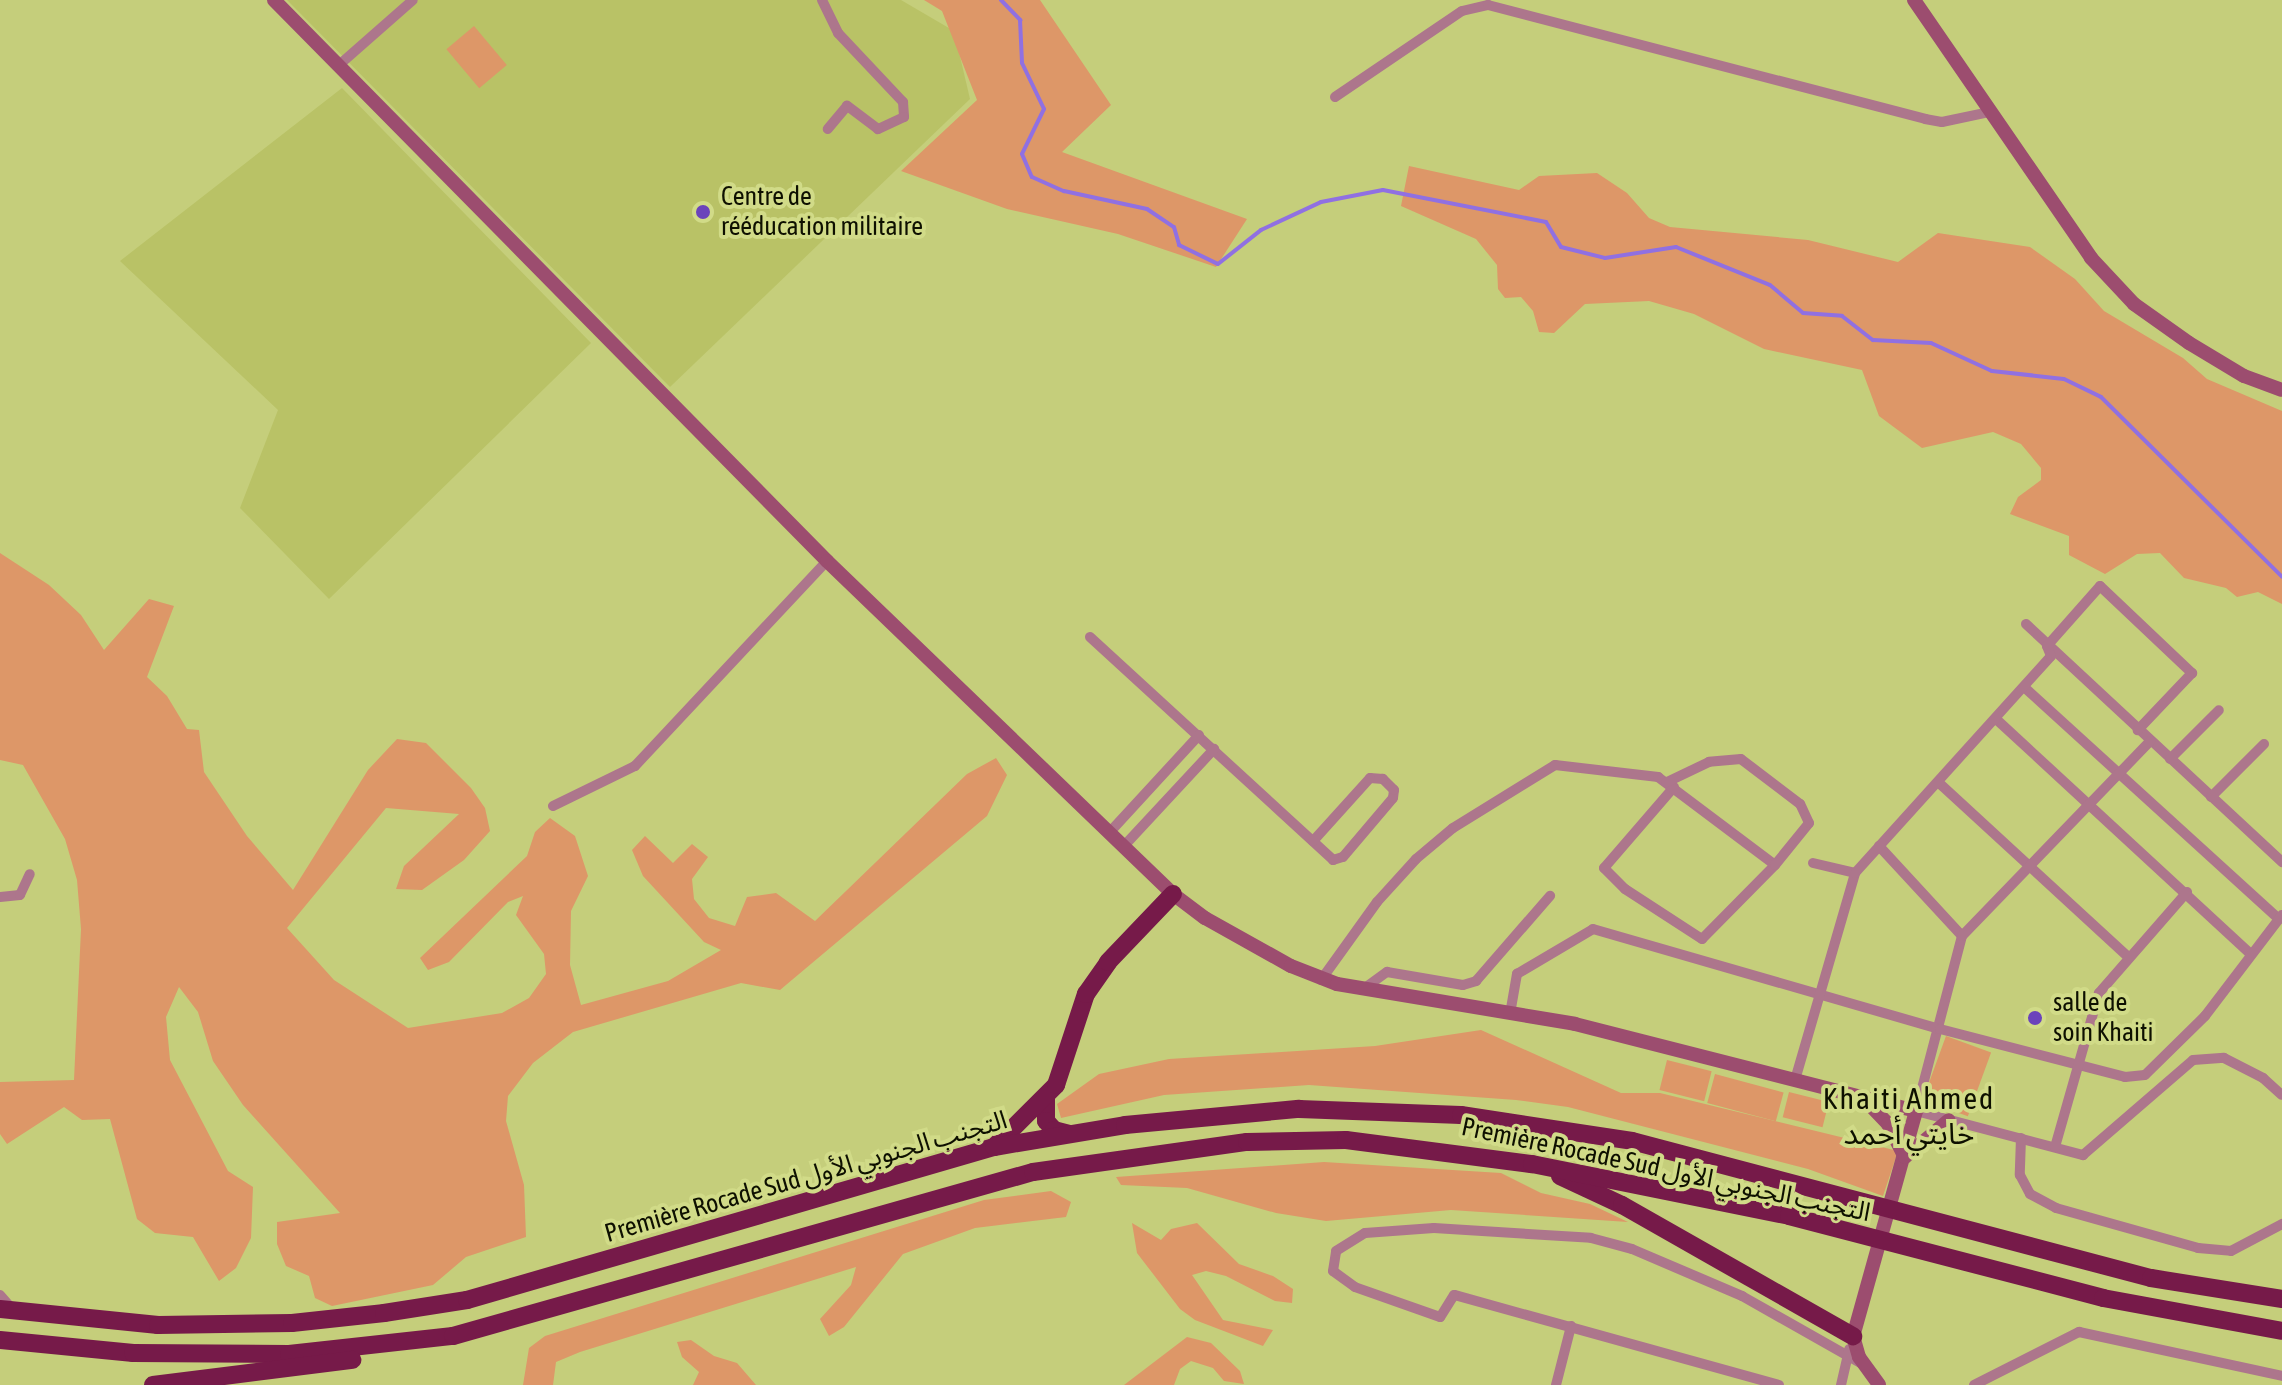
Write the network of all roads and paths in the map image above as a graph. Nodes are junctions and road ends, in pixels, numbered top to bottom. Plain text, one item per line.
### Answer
1 (274, 0) edge
2 (413, 0) edge
3 (822, 0) edge
4 (1914, 0) edge
5 (339, 65) junction
6 (1335, 97) dead end
7 (1990, 112) junction
8 (828, 129) dead end
9 (2282, 390) edge
10 (827, 561) junction
11 (2026, 624) dead end
12 (1090, 637) dead end
13 (2047, 646) junction
14 (2024, 687) junction
15 (2219, 710) dead end
16 (1996, 719) junction
17 (2138, 730) junction
18 (1199, 735) junction
19 (2150, 741) junction
20 (2264, 744) dead end
21 (1214, 749) junction
22 (2170, 759) junction
23 (2119, 769) junction
24 (1938, 782) junction
25 (1670, 784) junction
26 (2211, 797) junction
27 (2085, 805) junction
28 (553, 806) dead end
29 (1109, 833) junction
30 (1313, 841) junction
31 (1879, 846) junction
32 (1123, 847) junction
33 (2282, 862) edge
34 (1813, 863) dead end
35 (1775, 865) junction
36 (2029, 868) junction
37 (1855, 873) junction
38 (30, 874) dead end
39 (2187, 892) junction
40 (1173, 894) junction
41 (1550, 896) dead end
42 (0, 897) edge
43 (2281, 917) edge
44 (1962, 936) junction
45 (2250, 953) junction
46 (2127, 956) junction
47 (1321, 980) junction
48 (1362, 990) junction
49 (1816, 993) junction
50 (1510, 1014) junction
51 (1940, 1029) junction
52 (2077, 1061) junction
53 (1795, 1080) junction
54 (2282, 1095) edge
55 (1046, 1096) junction
56 (1863, 1098) junction
57 (1916, 1111) junction
58 (1949, 1120) junction
59 (1071, 1135) junction
60 (2021, 1138) junction
61 (994, 1147) junction
62 (2055, 1147) junction
63 (1532, 1164) junction
64 (1903, 1164) junction
65 (2282, 1224) edge
66 (0, 1295) edge
67 (2282, 1299) edge
68 (6, 1310) edge
69 (1571, 1326) junction
70 (2282, 1331) edge
71 (453, 1336) junction
72 (1853, 1336) junction
73 (0, 1340) edge
74 (1847, 1355) junction
75 (1864, 1365) junction
76 (2282, 1376) edge
77 (153, 1385) edge
78 (1556, 1385) edge
79 (1779, 1385) edge
80 (1841, 1385) edge
81 (1879, 1385) edge
82 (1974, 1385) edge

1 - 5 main road
2 - 5 street
3 - 8 street
4 - 7 main road
5 - 10 main road
6 - 7 street
7 - 9 main road
10 - 28 street
10 - 29 main road
11 - 13 street
12 - 18 street
13 - 14 street
13 - 17 street
13 - 17 street
14 - 16 street
14 - 23 street
15 - 22 street
16 - 24 street
16 - 27 street
17 - 19 street
18 - 21 street
18 - 29 street
19 - 22 street
19 - 23 street
20 - 26 street
21 - 30 street
21 - 32 street
22 - 26 street
23 - 27 street
23 - 43 street
24 - 31 street
24 - 36 street
25 - 35 street
25 - 35 street
25 - 35 street
25 - 47 street
26 - 33 street
27 - 36 street
27 - 39 street
29 - 32 main road
30 - 30 street
31 - 37 street
31 - 44 street
32 - 40 main road
34 - 37 street
36 - 44 street
36 - 46 street
37 - 49 street
38 - 42 street
39 - 45 street
39 - 46 street
40 - 47 main road
40 - 55 highway
41 - 48 street
43 - 45 street
44 - 51 street
45 - 52 street
46 - 52 street
47 - 48 main road
48 - 50 main road
49 - 50 street
49 - 51 street
49 - 53 street
50 - 53 main road
51 - 52 street
51 - 57 street
52 - 62 street
53 - 56 main road
54 - 62 street
55 - 59 highway
55 - 61 highway
56 - 57 main road
56 - 64 main road
57 - 58 street
57 - 64 main road
58 - 60 street
58 - 64 main road
59 - 61 highway, Première Rocade Sud التجنب الجنوبي الأول
59 - 67 highway, Première Rocade Sud التجنب الجنوبي الأول
60 - 62 street
60 - 65 street
61 - 68 highway, Première Rocade Sud التجنب الجنوبي الأول
63 - 70 highway, Première Rocade Sud التجنب الجنوبي الأول
63 - 71 highway, Première Rocade Sud التجنب الجنوبي الأول
63 - 72 highway
64 - 72 main road
66 - 68 street
69 - 74 street
69 - 78 street
69 - 79 street
71 - 73 highway, Première Rocade Sud التجنب الجنوبي الأول
71 - 77 highway
72 - 74 street
72 - 75 main road
74 - 75 street
74 - 80 street
75 - 81 main road
76 - 82 street

